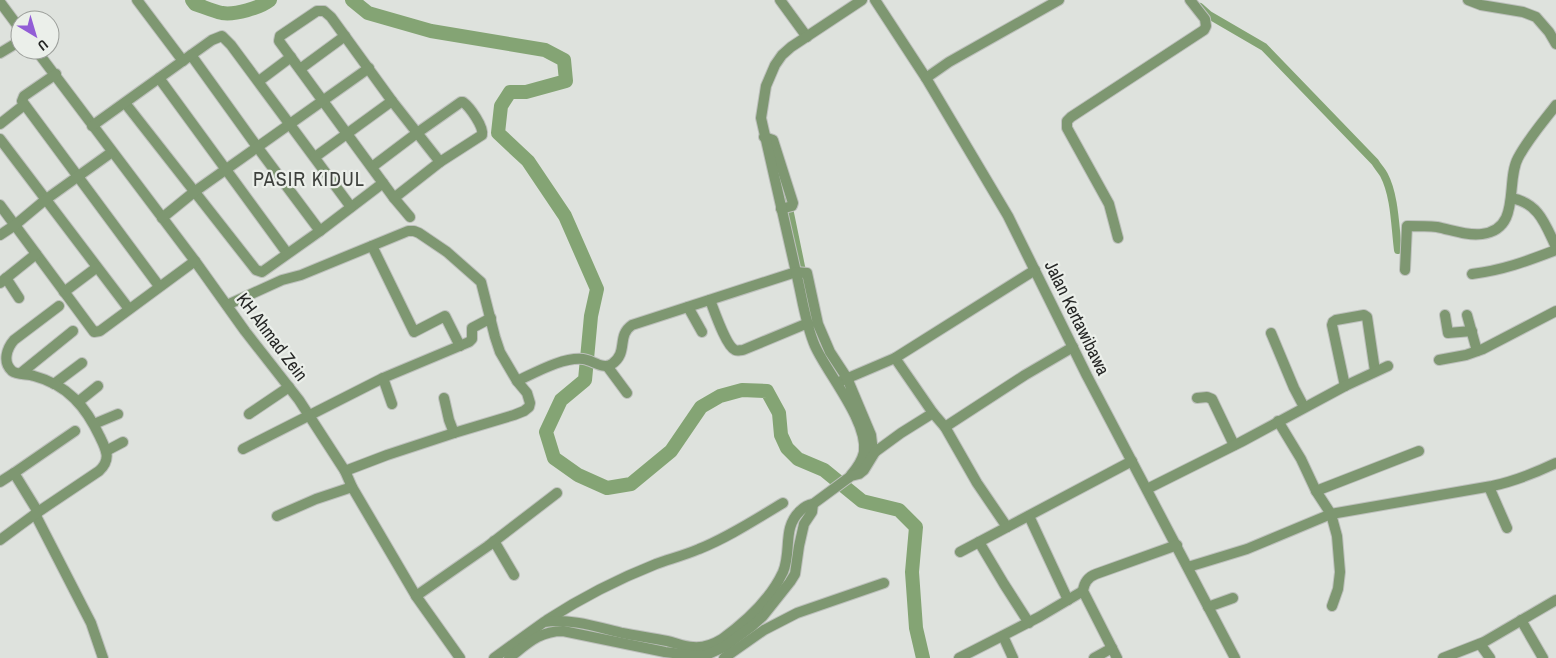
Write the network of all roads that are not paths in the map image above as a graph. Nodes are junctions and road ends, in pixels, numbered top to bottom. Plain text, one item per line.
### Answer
1 (137, 0) edge
2 (780, 0) edge
3 (862, 0) edge
4 (876, 0) edge
5 (1059, 0) edge
6 (1190, 0) edge
7 (1468, 0) edge
8 (0, 2) edge
9 (10, 16) edge
10 (345, 36) junction
11 (807, 37) junction
12 (1556, 44) edge
13 (291, 57) junction
14 (187, 58) junction
15 (44, 60) edge
16 (369, 68) junction
17 (300, 69) junction
18 (56, 74) junction
19 (159, 78) junction
20 (926, 78) junction
21 (259, 81) junction
22 (323, 101) junction
23 (392, 101) junction
24 (125, 103) junction
25 (24, 105) junction
26 (1556, 106) edge
27 (0, 124) edge
28 (291, 124) junction
29 (92, 126) junction
30 (417, 133) junction
31 (346, 134) junction
32 (0, 139) edge
33 (258, 148) junction
34 (112, 152) junction
35 (315, 157) junction
36 (440, 162) junction
37 (372, 167) junction
38 (225, 170) junction
39 (77, 176) junction
40 (383, 183) junction
41 (194, 192) junction
42 (394, 198) junction
43 (1515, 199) junction
44 (45, 200) junction
45 (0, 205) edge
46 (351, 207) junction
47 (410, 217) dead end
48 (162, 218) junction
49 (15, 225) junction
50 (320, 231) junction
51 (0, 235) edge
52 (1118, 238) dead end
53 (372, 246) junction
54 (1556, 248) edge
55 (287, 253) junction
56 (36, 254) junction
57 (195, 261) junction
58 (96, 268) junction
59 (1035, 270) junction
60 (1405, 270) dead end
61 (801, 272) junction
62 (1472, 274) dead end
63 (3, 280) edge
64 (159, 286) junction
65 (64, 292) junction
66 (20, 298) dead end
67 (710, 300) junction
68 (227, 305) junction
69 (58, 306) dead end
70 (688, 307) junction
71 (129, 309) junction
72 (1556, 311) edge
73 (1467, 314) dead end
74 (1445, 315) dead end
75 (491, 318) junction
76 (808, 323) junction
77 (73, 331) dead end
78 (1472, 331) junction
79 (702, 332) dead end
80 (1271, 333) dead end
81 (460, 346) junction
82 (1073, 347) junction
83 (1477, 351) junction
84 (895, 358) junction
85 (1439, 360) dead end
86 (82, 363) dead end
87 (602, 365) junction
88 (1388, 366) dead end
89 (1375, 371) junction
90 (21, 373) junction
91 (383, 378) junction
92 (517, 381) junction
93 (843, 381) junction
94 (54, 384) junction
95 (98, 386) dead end
96 (1344, 386) junction
97 (289, 387) junction
98 (627, 393) dead end
99 (444, 398) dead end
100 (1196, 398) dead end
101 (78, 402) junction
102 (392, 404) dead end
103 (1304, 407) junction
104 (933, 413) junction
105 (118, 414) dead end
106 (250, 414) dead end
107 (308, 414) junction
108 (1278, 421) junction
109 (94, 424) junction
110 (945, 428) junction
111 (75, 431) dead end
112 (454, 433) junction
113 (123, 442) dead end
114 (1234, 445) junction
115 (243, 448) dead end
116 (106, 451) junction
117 (870, 451) junction
118 (1419, 451) dead end
119 (1132, 462) junction
120 (1556, 463) edge
121 (345, 471) junction
122 (14, 473) junction
123 (0, 482) edge
124 (352, 487) junction
125 (1490, 487) junction
126 (1147, 489) junction
127 (1316, 491) junction
128 (557, 493) dead end
129 (783, 503) dead end
130 (36, 513) junction
131 (1331, 514) junction
132 (277, 516) dead end
133 (1029, 516) junction
134 (1007, 528) junction
135 (1507, 528) dead end
136 (0, 540) edge
137 (494, 541) junction
138 (979, 542) junction
139 (1177, 546) junction
140 (960, 552) dead end
141 (1188, 568) junction
142 (514, 575) dead end
143 (884, 583) dead end
144 (1082, 591) junction
145 (416, 596) junction
146 (1233, 598) dead end
147 (1068, 600) junction
148 (1556, 600) edge
149 (1332, 606) dead end
150 (1208, 607) junction
151 (760, 612) junction
152 (1521, 620) junction
153 (544, 622) junction
154 (1029, 622) junction
155 (771, 626) junction
156 (738, 632) junction
157 (1003, 636) junction
158 (1480, 644) junction
159 (1112, 648) junction
160 (103, 658) edge
161 (460, 658) edge
162 (494, 658) edge
163 (509, 658) edge
164 (724, 658) edge
165 (959, 658) edge
166 (1012, 658) edge
167 (1094, 658) edge
168 (1117, 658) edge
169 (1235, 658) edge
170 (1443, 658) edge
171 (1490, 658) edge
172 (1543, 658) edge

1 - 14 street
2 - 11 street
3 - 11 street
4 - 20 street, Jalan Kertawibawa
5 - 20 street
6 - 52 street
7 - 12 street
8 - 9 street
10 - 13 street
10 - 16 street
10 - 17 street
11 - 61 street
13 - 17 street
13 - 21 street
14 - 19 street
14 - 21 street
14 - 33 street
15 - 18 street, KH Ahmad Zein
16 - 22 street
16 - 23 street
17 - 22 street
18 - 25 street
18 - 29 street, KH Ahmad Zein
19 - 24 street
19 - 38 street
20 - 59 street, Jalan Kertawibawa
21 - 28 street
22 - 28 street
22 - 31 street
23 - 30 street
23 - 31 street
24 - 29 street
24 - 41 street
25 - 27 street
25 - 39 street
26 - 43 street
28 - 33 street
28 - 35 street
29 - 34 street, KH Ahmad Zein
30 - 36 street
30 - 36 street
30 - 37 street
31 - 35 street
31 - 37 street
32 - 44 street
33 - 38 street
33 - 50 street
34 - 39 street
34 - 48 street, KH Ahmad Zein
35 - 46 street
36 - 42 street
37 - 40 street
38 - 41 street
38 - 55 street
39 - 44 street
39 - 64 street
40 - 42 street
40 - 46 street
41 - 48 street
41 - 55 street
42 - 47 street
43 - 54 street
43 - 60 street
44 - 49 street
44 - 58 street
45 - 49 street
46 - 50 street
48 - 57 street, KH Ahmad Zein
49 - 51 street
49 - 56 street
50 - 55 street
53 - 68 street
53 - 75 street
53 - 81 street
54 - 62 street
56 - 63 street
56 - 65 street
57 - 64 street
57 - 68 street, KH Ahmad Zein
58 - 65 street
58 - 71 street
59 - 82 street, Jalan Kertawibawa
59 - 84 street
61 - 67 street
61 - 76 street
61 - 93 street
63 - 66 street
64 - 71 street
65 - 71 street
67 - 70 street
67 - 76 street
68 - 97 street, KH Ahmad Zein
69 - 90 street
70 - 79 street
70 - 87 street
72 - 83 street
73 - 78 street
74 - 78 street
75 - 81 street
75 - 92 street
76 - 93 street
77 - 90 street
78 - 83 street
80 - 103 street
81 - 91 street
82 - 110 street
82 - 119 street, Jalan Kertawibawa
83 - 85 street
84 - 93 street
84 - 104 street
86 - 94 street
87 - 92 street
87 - 98 street
88 - 89 street
89 - 96 street
89 - 96 street
90 - 94 street
91 - 102 street
91 - 107 street
92 - 112 street
93 - 117 street
94 - 101 street
95 - 101 street
96 - 103 street
97 - 106 street
97 - 107 street, KH Ahmad Zein
99 - 112 street
100 - 114 street
101 - 109 street
103 - 108 street
104 - 110 street
104 - 117 street
105 - 109 street
107 - 115 street
107 - 121 street, KH Ahmad Zein
108 - 114 street
108 - 127 street
109 - 116 street
110 - 134 street
111 - 122 street
112 - 121 street
113 - 116 street
114 - 126 street
116 - 130 street
117 - 151 street
118 - 127 street
119 - 126 street, Jalan Kertawibawa
119 - 133 street
120 - 125 street
121 - 124 street, KH Ahmad Zein
122 - 123 street
122 - 130 street
124 - 132 street
124 - 145 street, KH Ahmad Zein
125 - 131 street
125 - 135 street
126 - 139 street, Jalan Kertawibawa
127 - 131 street
128 - 137 street
129 - 153 street
130 - 136 street
130 - 160 street
131 - 141 street
131 - 149 street
133 - 134 street
133 - 147 street
134 - 138 street
137 - 142 street
137 - 145 street
138 - 140 street
138 - 154 street
139 - 141 street, Jalan Kertawibawa
139 - 144 street
141 - 150 street, Jalan Kertawibawa
143 - 155 street
144 - 147 street
144 - 159 street
145 - 161 street, KH Ahmad Zein
146 - 150 street
147 - 154 street
148 - 152 street
150 - 169 street, Jalan Kertawibawa
151 - 155 street
151 - 156 street
152 - 158 street
152 - 172 street
153 - 156 street
153 - 162 street
154 - 157 street
155 - 164 street
156 - 163 street
157 - 165 street
157 - 166 street
158 - 170 street
158 - 171 street
159 - 167 street
159 - 168 street

